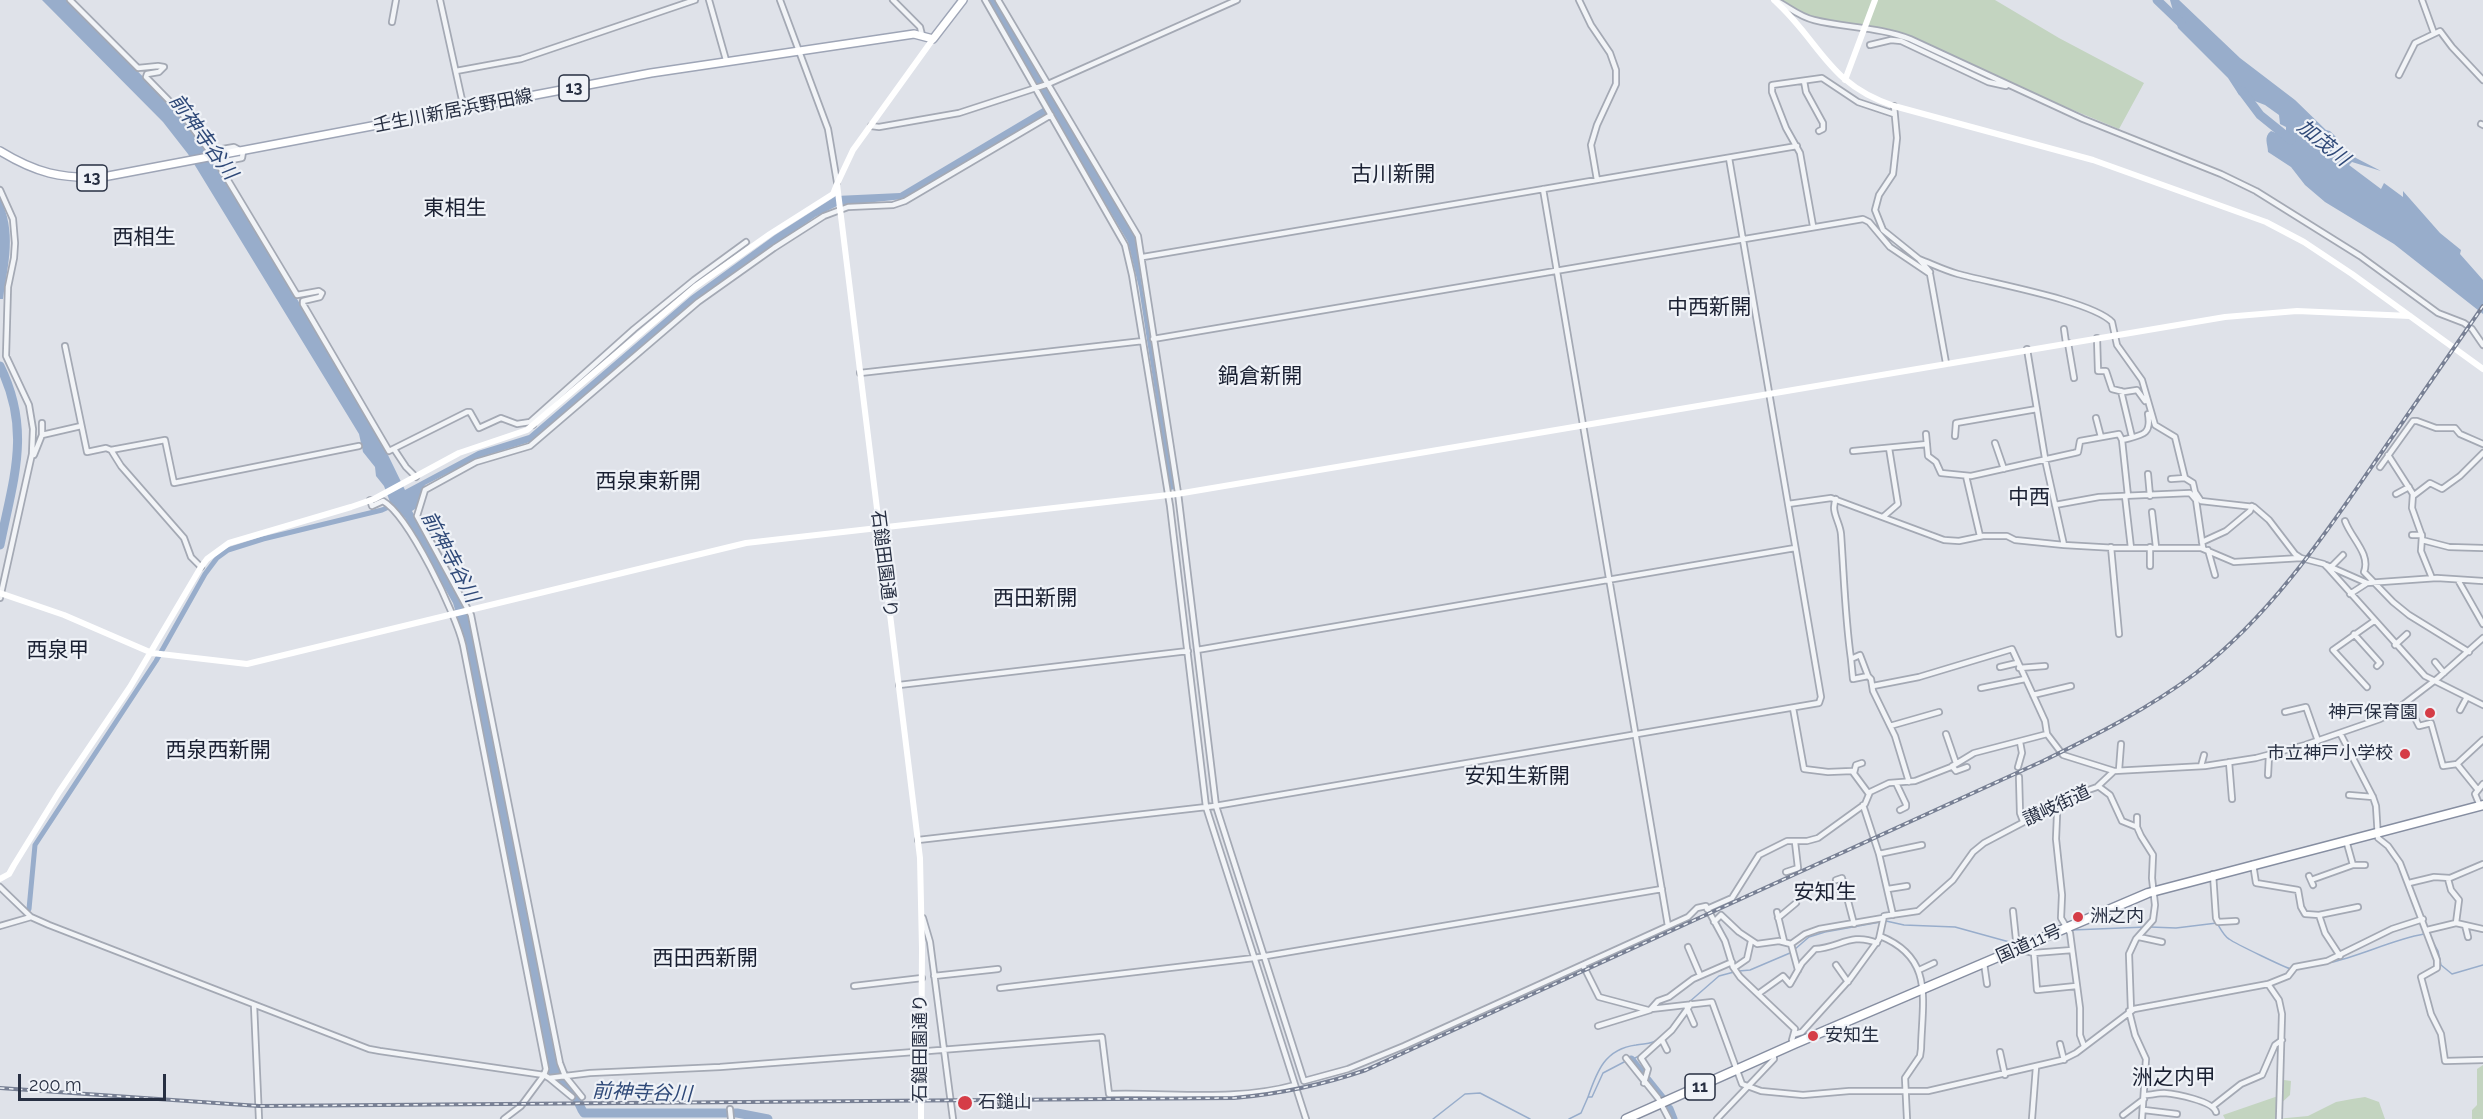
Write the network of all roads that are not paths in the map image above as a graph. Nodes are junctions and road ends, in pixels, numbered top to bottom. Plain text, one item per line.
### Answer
1 (70, 0) edge
2 (396, 0) edge
3 (440, 0) edge
4 (695, 0) edge
5 (709, 0) edge
6 (780, 0) edge
7 (893, 0) edge
8 (963, 0) edge
9 (985, 0) edge
10 (998, 0) edge
11 (1237, 0) edge
12 (1579, 0) edge
13 (1774, 0) edge
14 (1875, 0) edge
15 (2422, 0) edge
16 (392, 22) dead end
17 (1865, 28) junction
18 (2434, 33) junction
19 (922, 35) junction
20 (933, 39) junction
21 (1870, 45) dead end
22 (798, 50) junction
23 (726, 60) junction
24 (456, 71) junction
25 (2399, 75) dead end
26 (1845, 80) junction
27 (2483, 80) edge
28 (1804, 81) junction
29 (1047, 84) junction
30 (2009, 86) junction
31 (1036, 88) junction
32 (464, 109) junction
33 (1894, 110) junction
34 (1051, 114) junction
35 (871, 126) junction
36 (1819, 131) dead end
37 (1797, 146) junction
38 (0, 151) edge
39 (243, 152) junction
40 (1729, 158) junction
41 (1597, 180) junction
42 (837, 184) junction
43 (1543, 189) junction
44 (0, 190) edge
45 (840, 209) junction
46 (1813, 226) junction
47 (1743, 239) junction
48 (746, 242) dead end
49 (1143, 257) junction
50 (1919, 258) junction
51 (1557, 270) junction
52 (1930, 274) junction
53 (2386, 298) junction
54 (2378, 313) junction
55 (2410, 316) junction
56 (2064, 329) dead end
57 (2114, 336) junction
58 (2097, 338) junction
59 (1153, 339) junction
60 (1143, 341) junction
61 (2067, 343) junction
62 (2483, 345) edge
63 (65, 346) dead end
64 (2027, 350) junction
65 (1946, 363) junction
66 (2483, 369) edge
67 (860, 373) junction
68 (2074, 378) dead end
69 (2121, 391) junction
70 (1769, 393) junction
71 (2148, 405) junction
72 (2037, 409) junction
73 (2096, 418) dead end
74 (42, 423) dead end
75 (531, 424) junction
76 (1583, 425) junction
77 (81, 426) junction
78 (1926, 434) dead end
79 (42, 435) junction
80 (1955, 435) dead end
81 (2102, 437) junction
82 (2132, 438) junction
83 (2122, 440) junction
84 (1995, 443) dead end
85 (1927, 444) junction
86 (2483, 444) edge
87 (359, 446) dead end
88 (1889, 448) junction
89 (394, 449) junction
90 (111, 450) junction
91 (1853, 451) dead end
92 (2483, 453) edge
93 (2388, 455) junction
94 (31, 458) junction
95 (2045, 459) junction
96 (2380, 467) dead end
97 (2004, 469) junction
98 (2148, 474) dead end
99 (1966, 476) junction
100 (416, 477) junction
101 (2185, 478) junction
102 (2171, 479) dead end
103 (2409, 487) junction
104 (1173, 494) junction
105 (2396, 494) dead end
106 (2127, 496) junction
107 (2150, 496) junction
108 (2414, 496) junction
109 (2197, 498) junction
110 (1836, 499) junction
111 (370, 500) junction
112 (2187, 500) dead end
113 (1788, 504) junction
114 (2055, 505) junction
115 (2252, 506) junction
116 (2152, 512) dead end
117 (1883, 517) junction
118 (2345, 520) dead end
119 (879, 528) junction
120 (2412, 535) dead end
121 (1980, 536) junction
122 (2422, 537) junction
123 (2064, 545) junction
124 (2153, 547) junction
125 (2204, 547) junction
126 (1795, 548) junction
127 (2111, 548) junction
128 (2131, 548) junction
129 (2483, 549) edge
130 (2343, 555) dead end
131 (2301, 558) junction
132 (2324, 564) junction
133 (2150, 566) dead end
134 (201, 567) junction
135 (2331, 567) junction
136 (2215, 575) dead end
137 (2432, 578) junction
138 (1609, 580) junction
139 (2458, 580) junction
140 (2483, 581) edge
141 (2367, 583) junction
142 (2376, 583) junction
143 (2350, 594) junction
144 (0, 595) edge
145 (469, 611) junction
146 (454, 614) junction
147 (2374, 621) junction
148 (2483, 624) edge
149 (2119, 634) dead end
150 (2354, 634) junction
151 (2407, 634) dead end
152 (2483, 638) edge
153 (2395, 645) junction
154 (1197, 650) junction
155 (1188, 651) junction
156 (2469, 652) junction
157 (157, 654) junction
158 (1851, 659) junction
159 (2435, 662) dead end
160 (2018, 666) junction
161 (2045, 666) dead end
162 (2377, 666) dead end
163 (2000, 667) dead end
164 (2444, 673) junction
165 (1868, 676) junction
166 (2025, 679) junction
167 (2435, 681) junction
168 (899, 685) junction
169 (1873, 686) junction
170 (2072, 686) dead end
171 (2367, 687) dead end
172 (1981, 688) dead end
173 (2033, 695) junction
174 (2402, 696) dead end
175 (2467, 697) junction
176 (2406, 703) junction
177 (2483, 705) edge
178 (1793, 708) junction
179 (2460, 710) dead end
180 (1940, 712) dead end
181 (2285, 712) dead end
182 (1890, 726) junction
183 (2340, 733) junction
184 (1635, 734) junction
185 (1946, 734) dead end
186 (2047, 734) junction
187 (2483, 740) edge
188 (2318, 741) junction
189 (2020, 742) junction
190 (2121, 744) dead end
191 (2286, 750) junction
192 (2204, 755) dead end
193 (2269, 755) junction
194 (2286, 759) dead end
195 (2229, 762) junction
196 (1862, 763) dead end
197 (2457, 764) junction
198 (1954, 765) junction
199 (2201, 766) junction
200 (1967, 767) dead end
201 (2018, 767) dead end
202 (2117, 771) junction
203 (1854, 773) junction
204 (2268, 775) dead end
205 (2019, 777) dead end
206 (1909, 782) junction
207 (1896, 783) junction
208 (2483, 784) edge
209 (2098, 786) junction
210 (2478, 790) junction
211 (1869, 794) junction
212 (2349, 795) dead end
213 (2373, 797) junction
214 (2232, 800) dead end
215 (1863, 805) junction
216 (2482, 805) edge
217 (1215, 806) junction
218 (1207, 807) junction
219 (2053, 807) junction
220 (1900, 810) dead end
221 (2137, 816) dead end
222 (2023, 821) junction
223 (2137, 827) junction
224 (2376, 832) junction
225 (918, 840) junction
226 (2346, 840) junction
227 (1795, 842) junction
228 (1922, 846) dead end
229 (1879, 854) junction
230 (2253, 864) junction
231 (2483, 864) edge
232 (2353, 865) junction
233 (2366, 865) dead end
234 (1786, 872) dead end
235 (2213, 874) junction
236 (0, 879) edge
237 (2448, 879) junction
238 (1836, 880) dead end
239 (2311, 880) dead end
240 (2409, 883) junction
241 (1907, 886) dead end
242 (0, 888) edge
243 (1662, 889) junction
244 (1888, 889) junction
245 (2154, 891) junction
246 (0, 897) edge
247 (1797, 903) dead end
248 (2358, 907) dead end
249 (1707, 909) junction
250 (2013, 911) dead end
251 (922, 915) junction
252 (1893, 915) junction
253 (2319, 915) junction
254 (31, 916) junction
255 (1883, 918) junction
256 (2423, 919) junction
257 (2236, 921) dead end
258 (1714, 922) junction
259 (2456, 923) junction
260 (1854, 924) junction
261 (2465, 925) junction
262 (0, 926) edge
263 (1668, 926) junction
264 (2066, 927) junction
265 (2427, 930) junction
266 (2482, 930) edge
267 (1880, 936) junction
268 (2139, 937) junction
269 (2468, 937) dead end
270 (1751, 941) junction
271 (1784, 941) junction
272 (2162, 942) dead end
273 (1876, 943) junction
274 (1791, 944) junction
275 (1688, 947) dead end
276 (2002, 948) dead end
277 (2016, 950) junction
278 (2072, 950) junction
279 (2034, 953) junction
280 (2340, 956) junction
281 (1259, 958) junction
282 (1732, 962) junction
283 (1934, 963) dead end
284 (1984, 963) junction
285 (1583, 965) junction
286 (1836, 965) dead end
287 (1734, 968) junction
288 (998, 969) dead end
289 (1918, 970) junction
290 (1798, 971) junction
291 (1700, 975) junction
292 (934, 976) junction
293 (922, 978) junction
294 (1848, 982) junction
295 (1987, 984) dead end
296 (2268, 984) junction
297 (854, 986) dead end
298 (2076, 986) junction
299 (1000, 988) dead end
300 (1923, 990) junction
301 (1758, 994) junction
302 (254, 1005) junction
303 (1689, 1006) junction
304 (1650, 1010) junction
305 (2130, 1011) junction
306 (1694, 1024) dead end
307 (1598, 1026) dead end
308 (1795, 1034) junction
309 (1662, 1040) junction
310 (2282, 1040) junction
311 (1794, 1044) junction
312 (2060, 1044) dead end
313 (2084, 1046) junction
314 (943, 1050) junction
315 (1667, 1050) dead end
316 (928, 1051) dead end
317 (914, 1052) dead end
318 (2000, 1052) dead end
319 (1773, 1053) junction
320 (1626, 1058) dead end
321 (2064, 1060) junction
322 (2483, 1060) edge
323 (2036, 1067) junction
324 (1737, 1070) junction
325 (2005, 1075) junction
326 (563, 1076) junction
327 (548, 1077) junction
328 (1644, 1083) junction
329 (1295, 1085) junction
330 (1750, 1086) junction
331 (1906, 1091) junction
332 (572, 1097) dead end
333 (582, 1097) dead end
334 (2144, 1097) junction
335 (1661, 1104) junction
336 (2214, 1106) junction
337 (730, 1108) dead end
338 (2144, 1110) junction
339 (2216, 1112) dead end
340 (2176, 1114) dead end
341 (2123, 1115) dead end
342 (921, 1116) edge
343 (259, 1119) edge
344 (504, 1119) edge
345 (731, 1119) edge
346 (952, 1119) edge
347 (1306, 1119) edge
348 (1626, 1119) edge
349 (1669, 1119) edge
350 (1717, 1119) edge
351 (1907, 1119) edge
352 (2032, 1119) edge
353 (2142, 1119) edge
354 (2279, 1119) edge

1 - 39 street
2 - 16 street
3 - 24 street
4 - 24 street
5 - 23 street
6 - 22 street
7 - 19 street
8 - 20 main road
9 - 31 street
10 - 29 street
11 - 29 street
12 - 41 street
13 - 17 street
13 - 26 street
14 - 17 street
15 - 18 street
17 - 26 street
17 - 30 street
18 - 25 street
18 - 27 street
19 - 20 main road, 壬生川新居浜野田線 / 13
19 - 22 main road, 壬生川新居浜野田線 / 13
20 - 35 street
21 - 30 street
22 - 23 main road, 壬生川新居浜野田線 / 13
22 - 42 street
23 - 32 main road, 壬生川新居浜野田線 / 13
24 - 32 street
26 - 33 street
28 - 33 street
28 - 36 street
28 - 37 street
29 - 31 street
29 - 49 street
30 - 62 street
31 - 34 street
31 - 35 street
32 - 39 main road, 壬生川新居浜野田線 / 13
33 - 50 street
33 - 53 street
34 - 45 street
34 - 60 street
35 - 42 street
37 - 40 street
37 - 46 street
38 - 39 main road, 壬生川新居浜野田線 / 13
39 - 89 street
40 - 41 street
40 - 47 street
41 - 43 street
42 - 45 street, 石鎚田園通り
42 - 75 street
43 - 49 street
43 - 51 street
44 - 94 street
45 - 67 street, 石鎚田園通り
45 - 145 street
46 - 47 street
46 - 52 street
47 - 51 street
47 - 70 street
48 - 75 street
49 - 59 street
50 - 52 street
50 - 57 street
51 - 59 street
51 - 76 street
52 - 65 street
53 - 54 street
53 - 55 street
54 - 55 street
54 - 57 street
55 - 66 street
56 - 61 street
57 - 58 street
57 - 71 street
58 - 61 street
58 - 69 street
59 - 104 street
60 - 67 street
60 - 104 street
61 - 64 street
61 - 68 street
63 - 77 street
64 - 65 street
64 - 72 street
65 - 70 street
67 - 119 street, 石鎚田園通り
69 - 71 street
69 - 82 street
70 - 76 street
70 - 113 street
71 - 82 street
71 - 101 street
72 - 80 street
72 - 95 street
73 - 81 street
74 - 79 street
75 - 89 street
75 - 100 street
76 - 104 street
76 - 138 street
77 - 79 street
77 - 90 street
78 - 85 street
79 - 94 street
81 - 83 street
81 - 95 street
82 - 83 street
83 - 106 street
84 - 97 street
85 - 88 street
85 - 99 street
86 - 93 street
87 - 90 street
88 - 91 street
88 - 117 street
89 - 100 street
90 - 134 street
92 - 108 street
93 - 96 street
93 - 103 street
94 - 144 street
95 - 97 street
95 - 114 street
97 - 99 street
98 - 107 street
99 - 121 street
100 - 111 street
101 - 102 street
101 - 109 street
103 - 105 street
103 - 108 street
104 - 119 street
104 - 154 street
104 - 155 street
106 - 107 street
106 - 114 street
106 - 128 street
107 - 109 street
108 - 122 street
109 - 112 street
109 - 115 street
109 - 125 street
110 - 113 street
110 - 117 street
110 - 158 street
111 - 134 street
111 - 146 street
113 - 126 street
114 - 123 street
115 - 125 street
115 - 131 street
116 - 124 street
117 - 121 street
118 - 142 street
119 - 145 street
119 - 168 street, 石鎚田園通り
120 - 122 street
121 - 123 street
122 - 129 street
122 - 137 street
123 - 127 street
124 - 125 street
124 - 128 street
124 - 133 street
125 - 131 street
125 - 136 street
126 - 138 street
126 - 178 street
127 - 128 street
127 - 149 street
130 - 135 street
131 - 132 street
132 - 135 street
132 - 143 street
134 - 157 street
135 - 141 street
137 - 139 street
137 - 142 street
138 - 154 street
138 - 184 street
139 - 140 street
139 - 148 street
141 - 142 street
141 - 143 street
142 - 156 street
143 - 147 street
144 - 157 street
145 - 146 street
145 - 326 street
146 - 157 street
146 - 327 street
147 - 150 street
147 - 153 street
150 - 162 street
150 - 171 street
151 - 153 street
152 - 156 street
153 - 167 street
154 - 217 street
155 - 168 street
155 - 218 street
156 - 164 street
157 - 236 street
158 - 165 street
158 - 165 street
159 - 164 street
160 - 161 street
160 - 163 street
160 - 166 street
160 - 169 street
164 - 167 street
165 - 169 street
166 - 172 street
166 - 173 street
167 - 175 street
167 - 176 street
168 - 225 street, 石鎚田園通り
169 - 182 street
170 - 173 street
173 - 186 street
174 - 176 street
175 - 177 street
175 - 179 street
176 - 183 street
176 - 197 street
178 - 184 street
178 - 203 street
180 - 182 street
181 - 188 street
182 - 206 street
183 - 188 street
183 - 213 street
184 - 217 street
184 - 243 street
185 - 198 street
186 - 189 street
186 - 202 street
187 - 197 street
188 - 191 street
189 - 198 street
189 - 201 street
190 - 202 street
191 - 193 street
191 - 194 street
192 - 199 street
193 - 195 street
193 - 204 street
195 - 199 street
195 - 214 street
196 - 203 street
197 - 210 street
198 - 200 street
198 - 206 street
199 - 202 street
202 - 209 street, 讃岐街道
203 - 211 street
205 - 222 street
206 - 207 street
207 - 211 street
207 - 220 street
208 - 210 street
209 - 219 street, 讃岐街道
209 - 223 street
210 - 216 street
211 - 215 street
212 - 213 street
213 - 224 street
215 - 227 street
215 - 229 street
216 - 224 highway, 国道11号 / 11
217 - 218 street
217 - 281 street
218 - 225 street
218 - 281 street
219 - 222 street, 讃岐街道
219 - 264 street
221 - 223 street
222 - 252 street, 讃岐街道
223 - 245 street
224 - 226 highway, 国道11号 / 11
224 - 240 street
225 - 251 street, 石鎚田園通り
226 - 230 highway, 国道11号 / 11
226 - 232 street
227 - 234 street
227 - 249 street
228 - 229 street
229 - 244 street
230 - 235 highway, 国道11号 / 11
230 - 253 street
231 - 237 street
232 - 233 street
232 - 239 street
235 - 245 highway, 国道11号 / 11
235 - 257 street
237 - 240 street
237 - 259 street
238 - 260 street
240 - 256 street
241 - 244 street
242 - 246 street
242 - 254 street
243 - 263 street
243 - 281 street
244 - 252 street
245 - 264 highway, 国道11号 / 11
245 - 268 street
247 - 271 street
248 - 253 street
249 - 258 street
249 - 263 street
250 - 277 street
251 - 292 street
251 - 293 street, 石鎚田園通り
252 - 255 street, 讃岐街道
253 - 280 street
254 - 262 street
254 - 302 street
255 - 260 street, 讃岐街道
255 - 267 street
256 - 265 street
256 - 280 street
258 - 270 street
258 - 282 street
259 - 261 street
259 - 265 street
260 - 274 street, 讃岐街道
261 - 266 street
261 - 269 street
263 - 285 street
264 - 277 highway, 国道11号 / 11
264 - 278 street
265 - 322 street
267 - 273 street
267 - 289 street
268 - 272 street
268 - 305 street
270 - 271 street
270 - 287 street
271 - 274 street
273 - 290 street
273 - 294 street
274 - 290 street
275 - 291 street
276 - 277 street
277 - 279 street
277 - 284 highway, 国道11号 / 11
278 - 279 street
278 - 298 street
279 - 298 street
280 - 296 street
281 - 285 street
281 - 299 street
281 - 329 street
282 - 287 street
282 - 291 street
283 - 289 street
284 - 295 street
284 - 300 highway, 国道11号 / 11
285 - 304 street
286 - 294 street
287 - 301 street
288 - 292 street
289 - 300 street
290 - 301 street
291 - 304 street
292 - 314 street
293 - 297 street
293 - 342 street, 石鎚田園通り, bridge
294 - 308 street
296 - 305 street
296 - 310 street
298 - 313 street
300 - 311 highway, 国道11号 / 11
300 - 331 street
301 - 308 street
302 - 327 street
302 - 343 street
303 - 304 street
303 - 306 street
303 - 309 street
303 - 324 street
304 - 307 street
305 - 313 street
305 - 334 street
308 - 311 street
309 - 315 street
309 - 328 street
310 - 336 street
310 - 354 street
311 - 319 highway, 国道11号 / 11
312 - 321 street
313 - 321 street
314 - 316 street
314 - 329 street
314 - 346 street
317 - 326 street
318 - 325 street
319 - 324 highway, 国道11号 / 11
319 - 330 street
320 - 328 street
321 - 323 street
323 - 325 street
323 - 352 street
324 - 330 street
324 - 335 highway, 国道11号 / 11
325 - 331 street
326 - 327 street
326 - 333 street
327 - 332 street
327 - 344 street
328 - 335 street
329 - 347 street
330 - 331 street
330 - 350 street
331 - 351 street
334 - 336 street
334 - 338 street
334 - 341 street
335 - 348 highway, 国道11号 / 11
335 - 349 street
336 - 339 street
337 - 345 street
338 - 340 street
338 - 353 street

